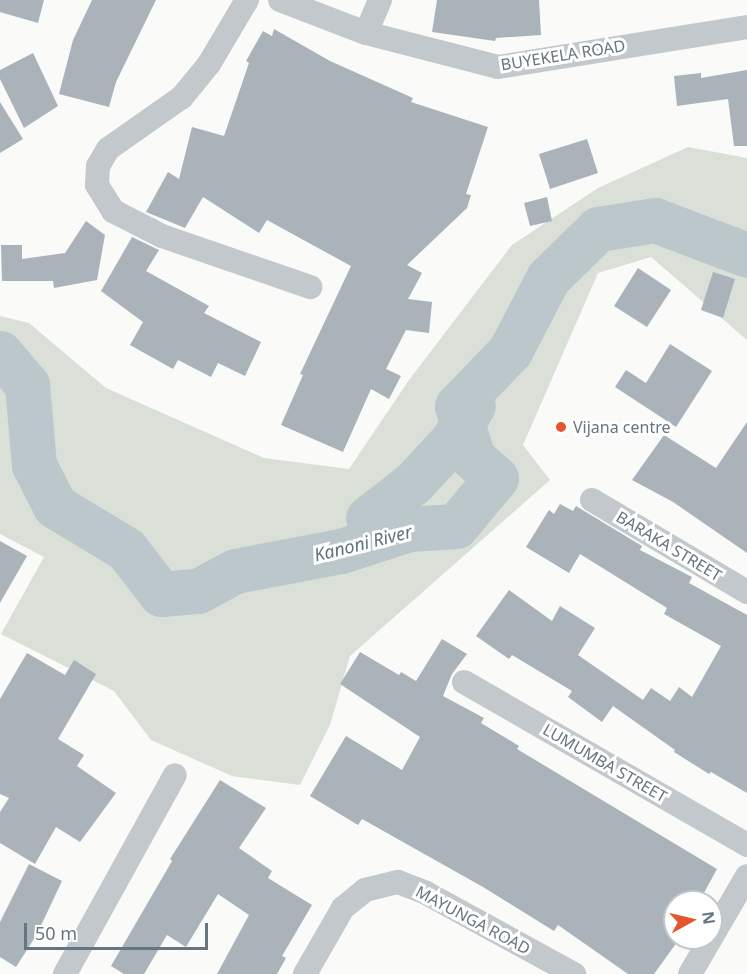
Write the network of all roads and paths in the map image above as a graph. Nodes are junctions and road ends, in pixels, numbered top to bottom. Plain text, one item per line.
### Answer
1 (247, 0) edge
2 (280, 0) edge
3 (380, 0) edge
4 (747, 27) edge
5 (366, 33) junction
6 (310, 287) dead end
7 (592, 500) dead end
8 (747, 592) edge
9 (464, 682) dead end
10 (175, 774) dead end
11 (747, 845) edge
12 (747, 876) edge
13 (65, 974) edge
14 (305, 974) edge
15 (574, 974) edge
16 (690, 974) edge

1 - 6 street
2 - 5 street, BUYEKELA ROAD
3 - 5 street
4 - 5 street, BUYEKELA ROAD
7 - 8 street, BARAKA STREET
9 - 11 street, LUMUMBA STREET
10 - 13 street
12 - 16 street
14 - 15 street, MAYUNGA ROAD

